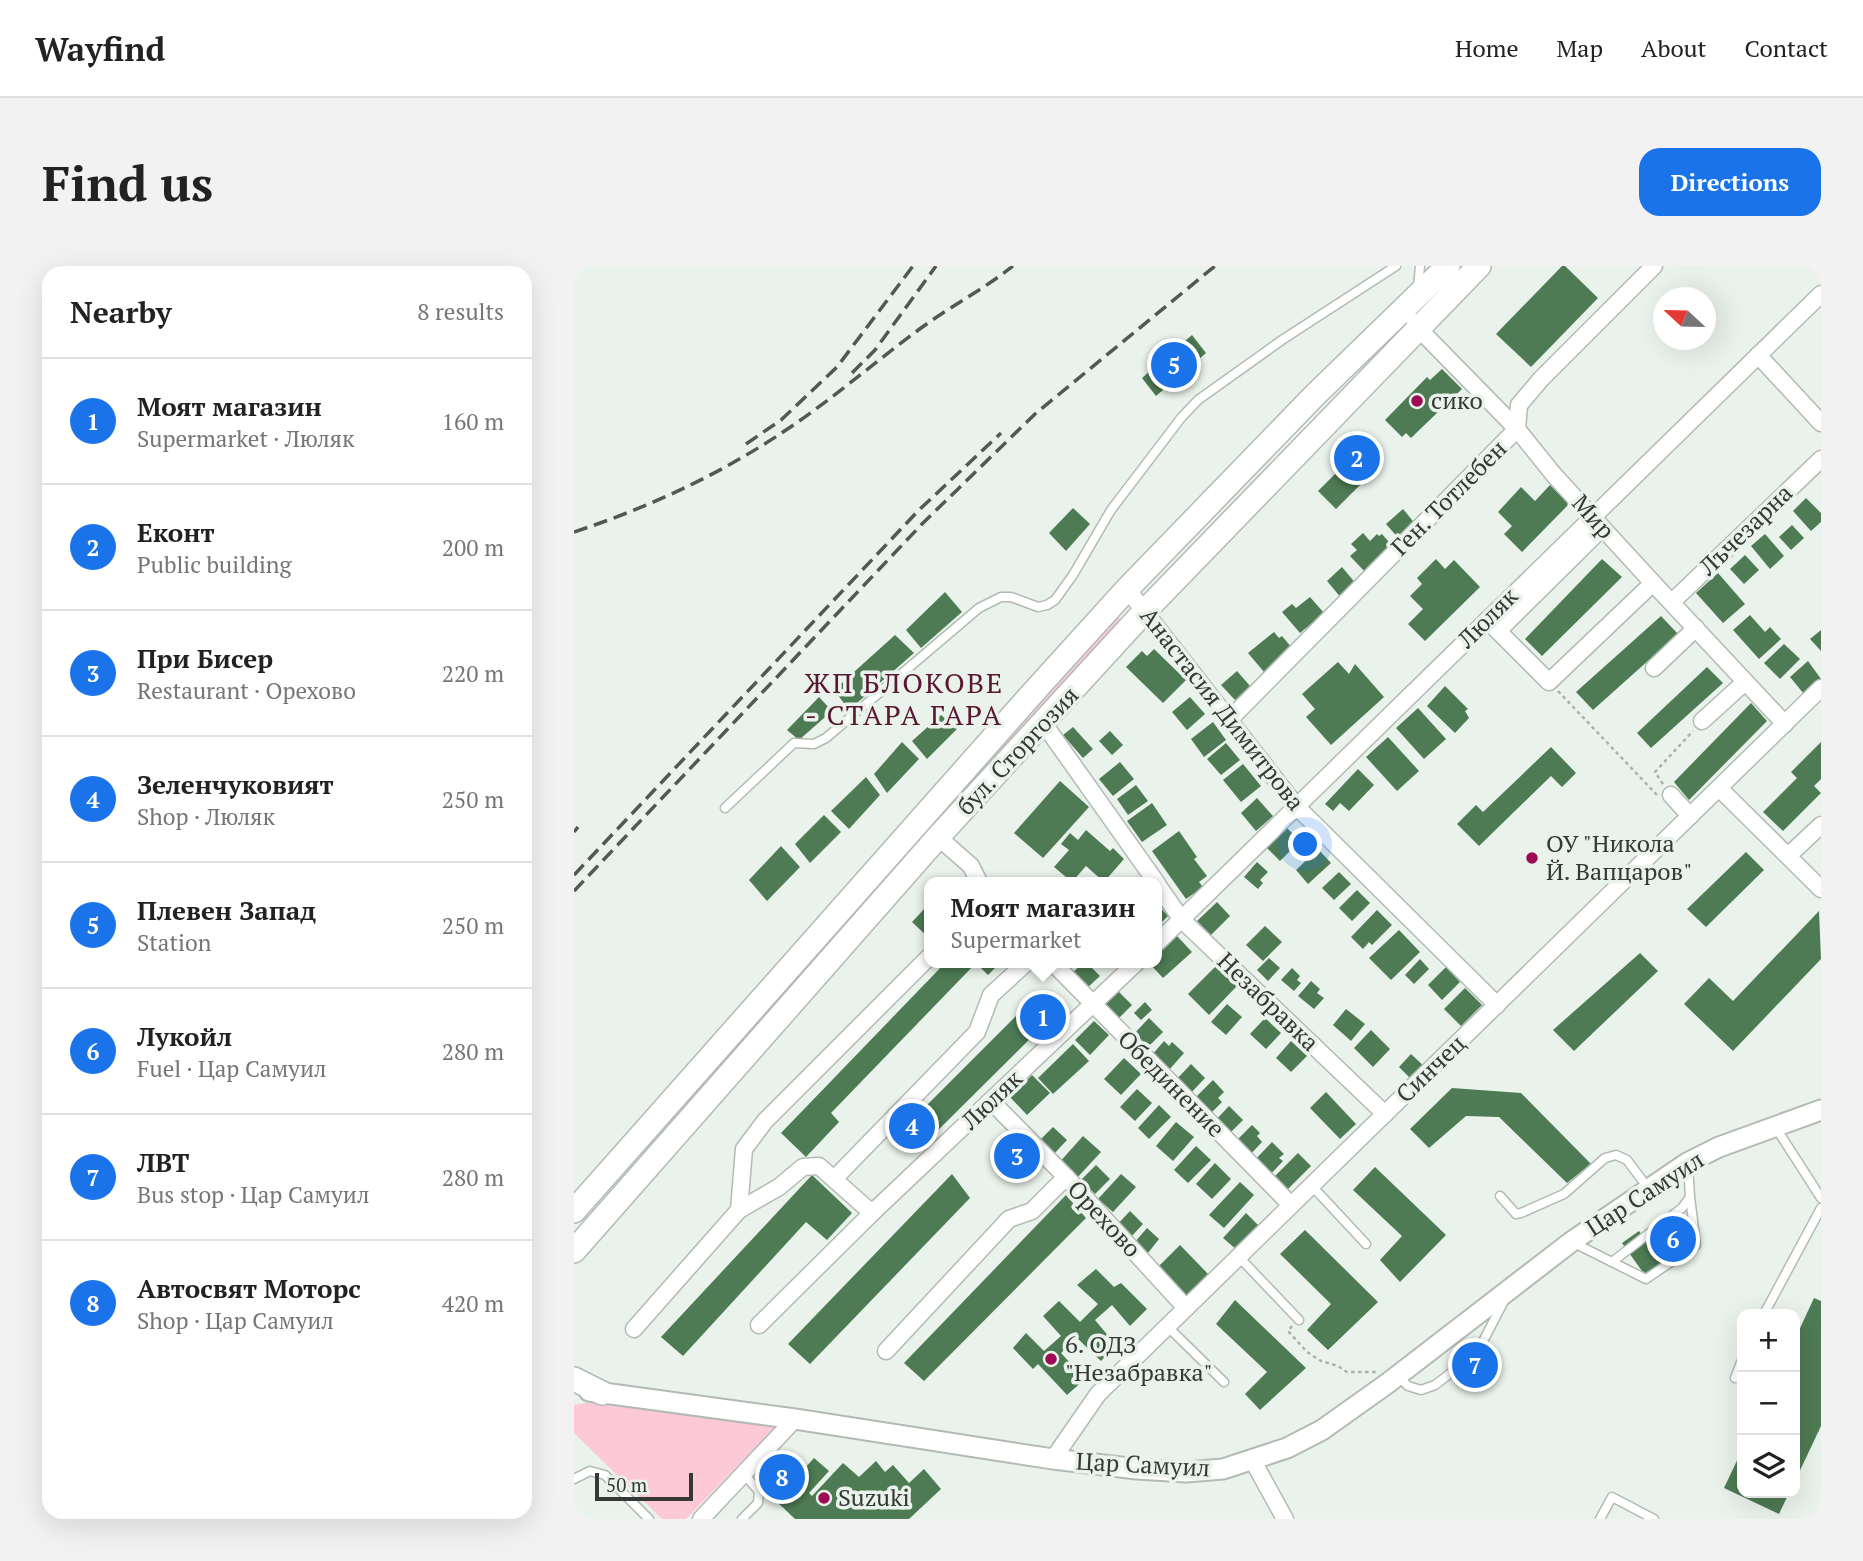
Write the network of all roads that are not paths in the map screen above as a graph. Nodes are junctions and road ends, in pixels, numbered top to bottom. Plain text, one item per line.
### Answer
1 (1396, 266) edge
2 (1420, 266) edge
3 (1448, 266) edge
4 (1479, 266) edge
5 (1654, 266) edge
6 (1821, 294) edge
7 (1412, 302) junction
8 (1418, 328) junction
9 (1758, 355) junction
10 (1821, 423) edge
11 (1517, 429) junction
12 (1821, 459) edge
13 (1593, 516) junction
14 (1594, 536) dead end
15 (1653, 583) junction
16 (1127, 589) junction
17 (1672, 602) junction
18 (1144, 612) junction
19 (1492, 626) junction
20 (1696, 628) junction
21 (1654, 668) dead end
22 (1745, 681) junction
23 (1821, 688) edge
24 (1228, 721) junction
25 (1702, 721) road end
26 (1044, 724) junction
27 (1785, 724) junction
28 (1719, 788) junction
29 (1664, 795) road end
30 (1297, 807) junction
31 (725, 808) dead end
32 (1690, 816) junction
33 (1821, 825) edge
34 (938, 837) junction
35 (1788, 856) junction
36 (976, 877) edge
37 (1152, 877) edge
38 (1821, 889) edge
39 (1162, 892) edge
40 (1182, 920) junction
41 (1162, 938) edge
42 (924, 962) edge
43 (1021, 968) edge
44 (1058, 968) edge
45 (1131, 968) edge
46 (1092, 1004) junction
47 (1497, 1004) junction
48 (991, 1101) junction
49 (1821, 1110) edge
50 (1385, 1114) junction
51 (1775, 1126) junction
52 (1687, 1163) junction
53 (1066, 1177) junction
54 (834, 1180) junction
55 (1312, 1186) junction
56 (1648, 1188) junction
57 (1500, 1196) dead end
58 (1690, 1197) junction
59 (1821, 1198) edge
60 (1291, 1205) junction
61 (1821, 1208) edge
62 (739, 1210) junction
63 (574, 1211) edge
64 (873, 1213) junction
65 (1571, 1242) junction
66 (1366, 1244) dead end
67 (575, 1251) edge
68 (1239, 1257) junction
69 (1612, 1262) junction
70 (1509, 1291) junction
71 (1186, 1308) junction
72 (1767, 1309) edge
73 (1299, 1320) road end
74 (759, 1325) dead end
75 (1168, 1326) junction
76 (634, 1329) dead end
77 (886, 1351) dead end
78 (1737, 1372) edge
79 (1735, 1378) dead end
80 (574, 1379) edge
81 (1393, 1379) junction
82 (1224, 1382) dead end
83 (574, 1389) edge
84 (602, 1393) junction
85 (574, 1399) edge
86 (795, 1419) junction
87 (1053, 1459) junction
88 (1253, 1461) junction
89 (743, 1474) junction
90 (574, 1479) edge
91 (649, 1519) edge
92 (701, 1519) edge
93 (742, 1519) edge
94 (1285, 1519) edge
95 (1601, 1519) edge
96 (1654, 1519) edge

1 - 31 lane
2 - 7 lane
3 - 7 main road, бул. Сторгозия
4 - 8 main road, бул. Сторгозия
5 - 11 street, Ген. Тотлебен
6 - 9 street, Люляк
7 - 8 street, Мир
7 - 16 main road, бул. Сторгозия
8 - 11 street, Мир
8 - 18 main road, бул. Сторгозия
9 - 10 street
9 - 13 street, Люляк
11 - 13 street, Мир
11 - 24 street, Ген. Тотлебен
12 - 17 street, Лъчезарна
13 - 15 street, Мир
13 - 19 street, Люляк
14 - 19 street
15 - 17 street, Мир
15 - 19 street
16 - 18 street, Анастасия Димитрова
16 - 63 main road, бул. Сторгозия
17 - 20 street, Мир
18 - 24 street, Анастасия Димитрова
18 - 26 main road, бул. Сторгозия
19 - 30 street, Люляк
20 - 21 street
20 - 22 street, Мир
22 - 25 street
22 - 27 street, Мир
23 - 27 street, Синчец
24 - 30 street, Анастасия Димитрова
26 - 34 main road, бул. Сторгозия
26 - 37 street, Незабравка
27 - 28 street, Синчец
28 - 32 street, Синчец
28 - 35 street
29 - 32 street
30 - 40 street, Люляк
30 - 47 street, Анастасия Димитрова
32 - 47 street, Синчец
33 - 35 street
34 - 36 street
34 - 67 main road, бул. Сторгозия
35 - 38 street
39 - 40 street, Незабравка
40 - 41 street, Люляк
40 - 50 street, Незабравка
42 - 62 street
43 - 54 street
44 - 46 street, Обединение
45 - 46 street, Люляк
46 - 48 street, Люляк
46 - 60 street, Обединение
47 - 50 street, Синчец
48 - 53 street, Орехово
48 - 64 street, Люляк
49 - 51 street, Цар Самуил
50 - 55 street, Синчец
51 - 52 street, Цар Самуил
51 - 59 lane
52 - 56 street, Цар Самуил
52 - 58 lane
53 - 71 street, Орехово
53 - 77 street
54 - 62 street
54 - 64 street
55 - 60 street, Синчец
55 - 66 lane
56 - 57 lane
56 - 65 street, Цар Самуил
58 - 69 lane
58 - 69 lane
60 - 68 street, Синчец
61 - 72 lane
62 - 76 street
64 - 74 street, Люляк
65 - 69 lane
65 - 70 street, Цар Самуил
68 - 71 street, Синчец
68 - 73 lane
70 - 81 street, Цар Самуил
70 - 81 lane
71 - 75 street, Синчец
75 - 82 lane
75 - 87 street, Синчец
78 - 79 lane
80 - 84 main road
81 - 88 street, Цар Самуил
83 - 84 street, Цар Самуил
84 - 85 main road
84 - 86 street, Цар Самуил
86 - 87 street, Цар Самуил
86 - 89 street
87 - 88 street, Цар Самуил
88 - 94 street
89 - 92 street
89 - 93 lane
90 - 91 lane
95 - 96 lane

